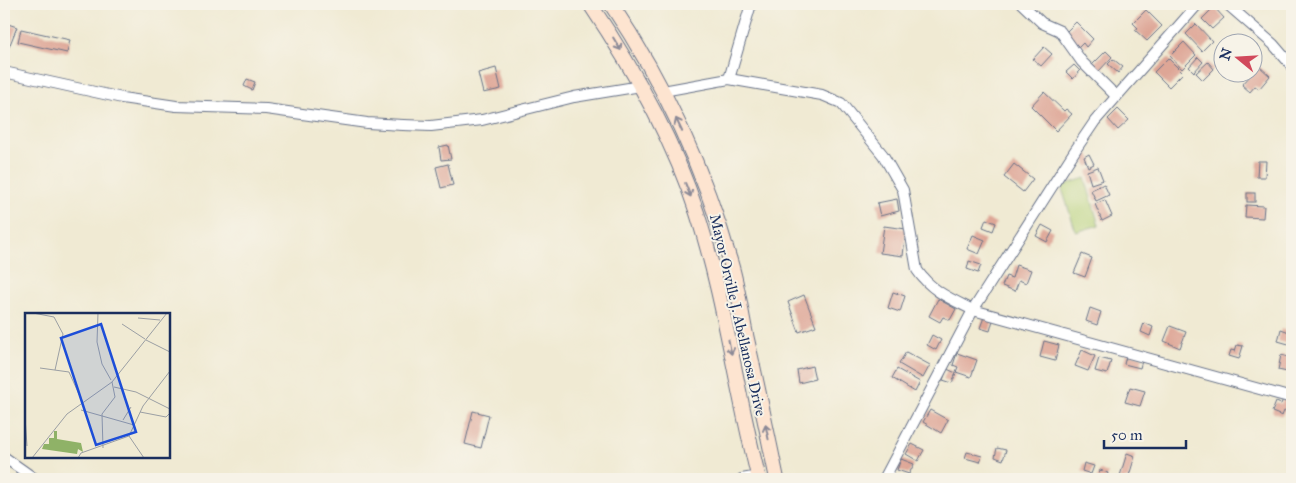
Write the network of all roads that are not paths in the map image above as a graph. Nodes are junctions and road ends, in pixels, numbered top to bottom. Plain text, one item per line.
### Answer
1 (590, 4) edge
2 (611, 4) edge
3 (751, 4) edge
4 (1022, 4) edge
5 (1198, 4) edge
6 (1227, 4) edge
7 (1292, 66) edge
8 (4, 72) edge
9 (729, 79) junction
10 (641, 86) junction
11 (663, 91) junction
12 (1116, 96) junction
13 (732, 265) junction
14 (713, 269) junction
15 (973, 310) junction
16 (1292, 398) edge
17 (4, 457) edge
18 (759, 478) edge
19 (35, 479) edge
20 (742, 479) edge
21 (777, 479) edge
22 (884, 479) edge

1 -> 10 main road, Mayor Orville J. Abellanosa Drive
2 - 11 main road, Mayor Orville J. Abellanosa Drive
3 - 9 street
4 - 12 street
5 - 12 street
6 - 7 street
8 - 10 street
9 - 11 street
9 - 15 street
10 -> 14 main road, Mayor Orville J. Abellanosa Drive
13 -> 11 main road, Mayor Orville J. Abellanosa Drive
12 - 15 street
13 - 14 main road
21 -> 13 main road, Mayor Orville J. Abellanosa Drive
14 -> 18 main road, Mayor Orville J. Abellanosa Drive
15 - 16 street
15 - 22 street
17 - 19 street
18 - 20 street

